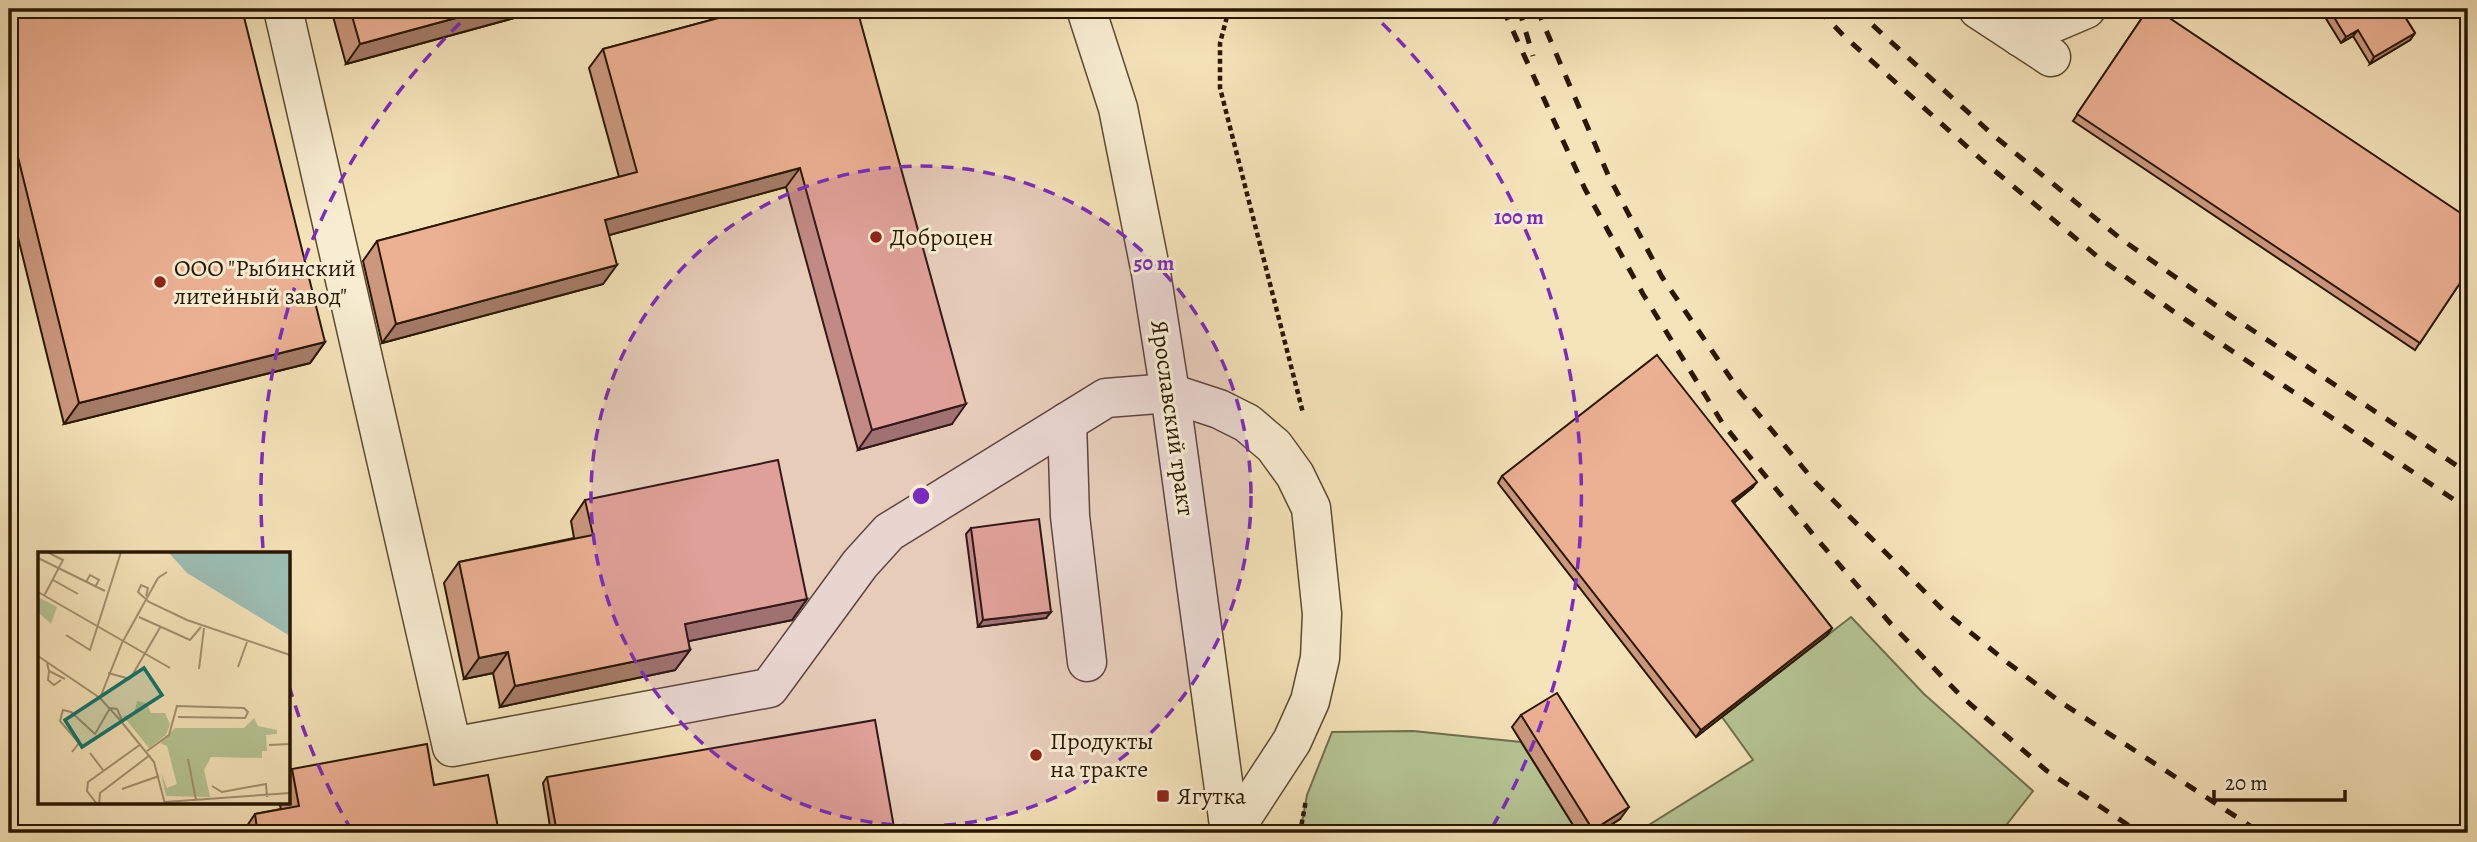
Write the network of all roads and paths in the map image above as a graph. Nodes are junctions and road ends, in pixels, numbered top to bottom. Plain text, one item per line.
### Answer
1 (283, 9) edge
2 (1086, 9) edge
3 (1229, 9) edge
4 (1978, 9) edge
5 (2086, 9) edge
6 (2020, 37) junction
7 (2051, 57) dead end
8 (1170, 393) junction
9 (1305, 421) dead end
10 (1067, 422) junction
11 (1087, 662) dead end
12 (1231, 833) edge

1 - 10 street
2 - 8 street, Ярославский тракт
3 - 9 path
4 - 6 street
5 - 6 street
6 - 7 street
8 - 10 street
8 - 12 street, Ярославский тракт
8 - 12 street
10 - 11 street

